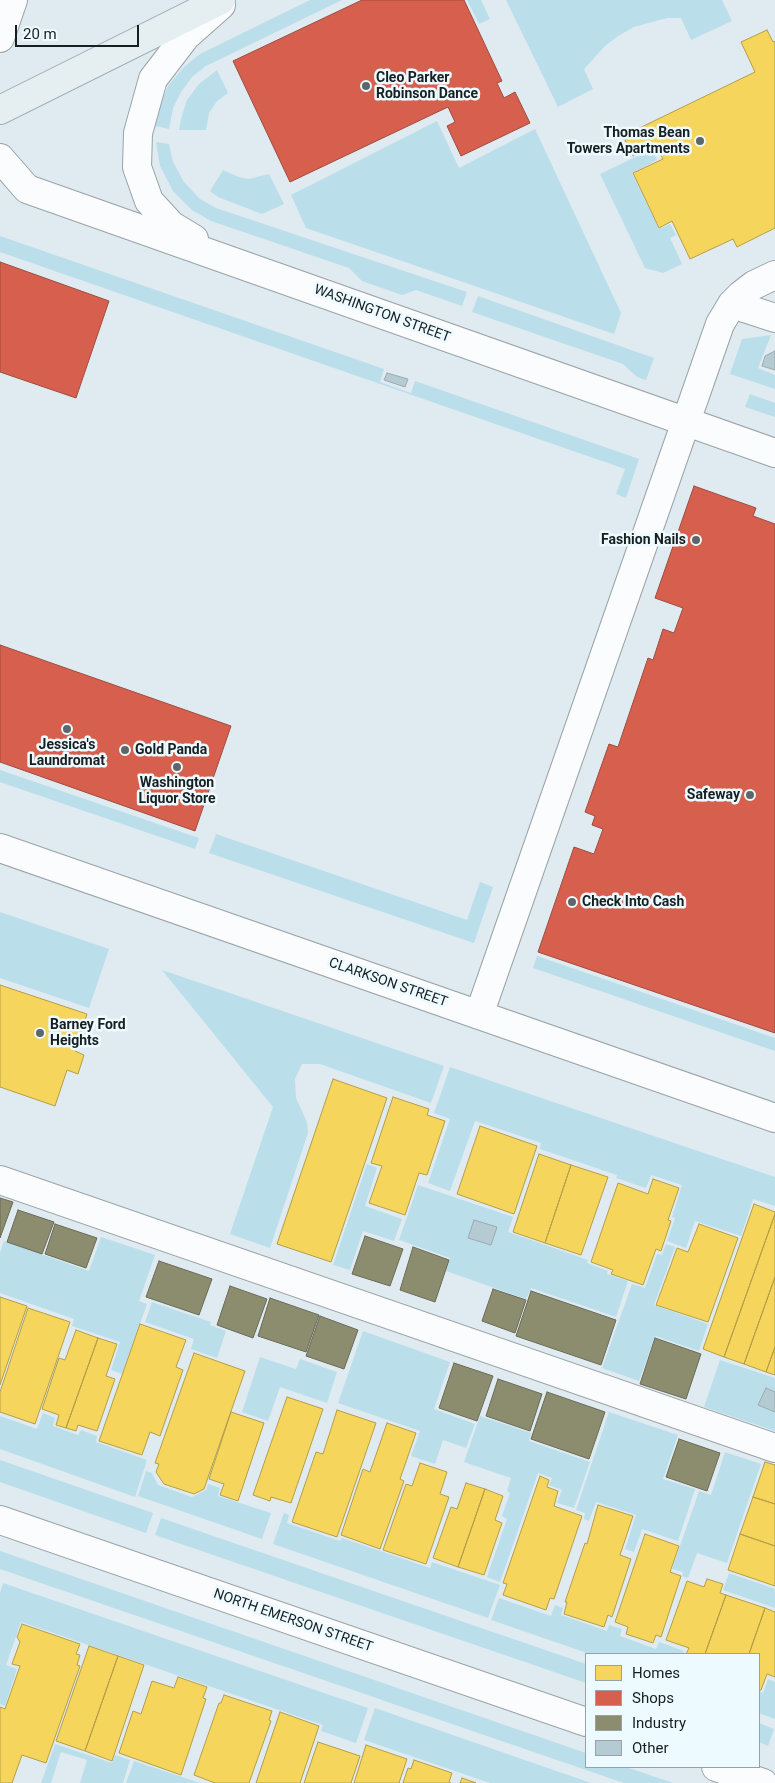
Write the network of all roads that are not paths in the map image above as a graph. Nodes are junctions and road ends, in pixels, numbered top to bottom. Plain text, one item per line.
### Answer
1 (14, 0) edge
2 (221, 0) edge
3 (226, 0) edge
4 (0, 38) edge
5 (0, 110) edge
6 (0, 158) edge
7 (222, 258) junction
8 (770, 282) edge
9 (732, 304) junction
10 (775, 318) edge
11 (686, 422) junction
12 (775, 453) edge
13 (0, 848) edge
14 (479, 1015) junction
15 (775, 1118) edge
16 (0, 1180) edge
17 (775, 1448) edge
18 (0, 1520) edge
19 (585, 1722) edge
20 (719, 1768) edge
21 (763, 1783) edge

1 - 4 street
2 - 5 main road
3 - 7 street
6 - 7 street, WASHINGTON STREET
7 - 11 street, WASHINGTON STREET
8 - 9 street
9 - 10 street
9 - 11 street
11 - 12 street, WASHINGTON STREET
11 - 14 street
13 - 14 street, CLARKSON STREET
14 - 15 street, CLARKSON STREET
16 - 17 street
18 - 19 street, NORTH EMERSON STREET
20 - 21 street

